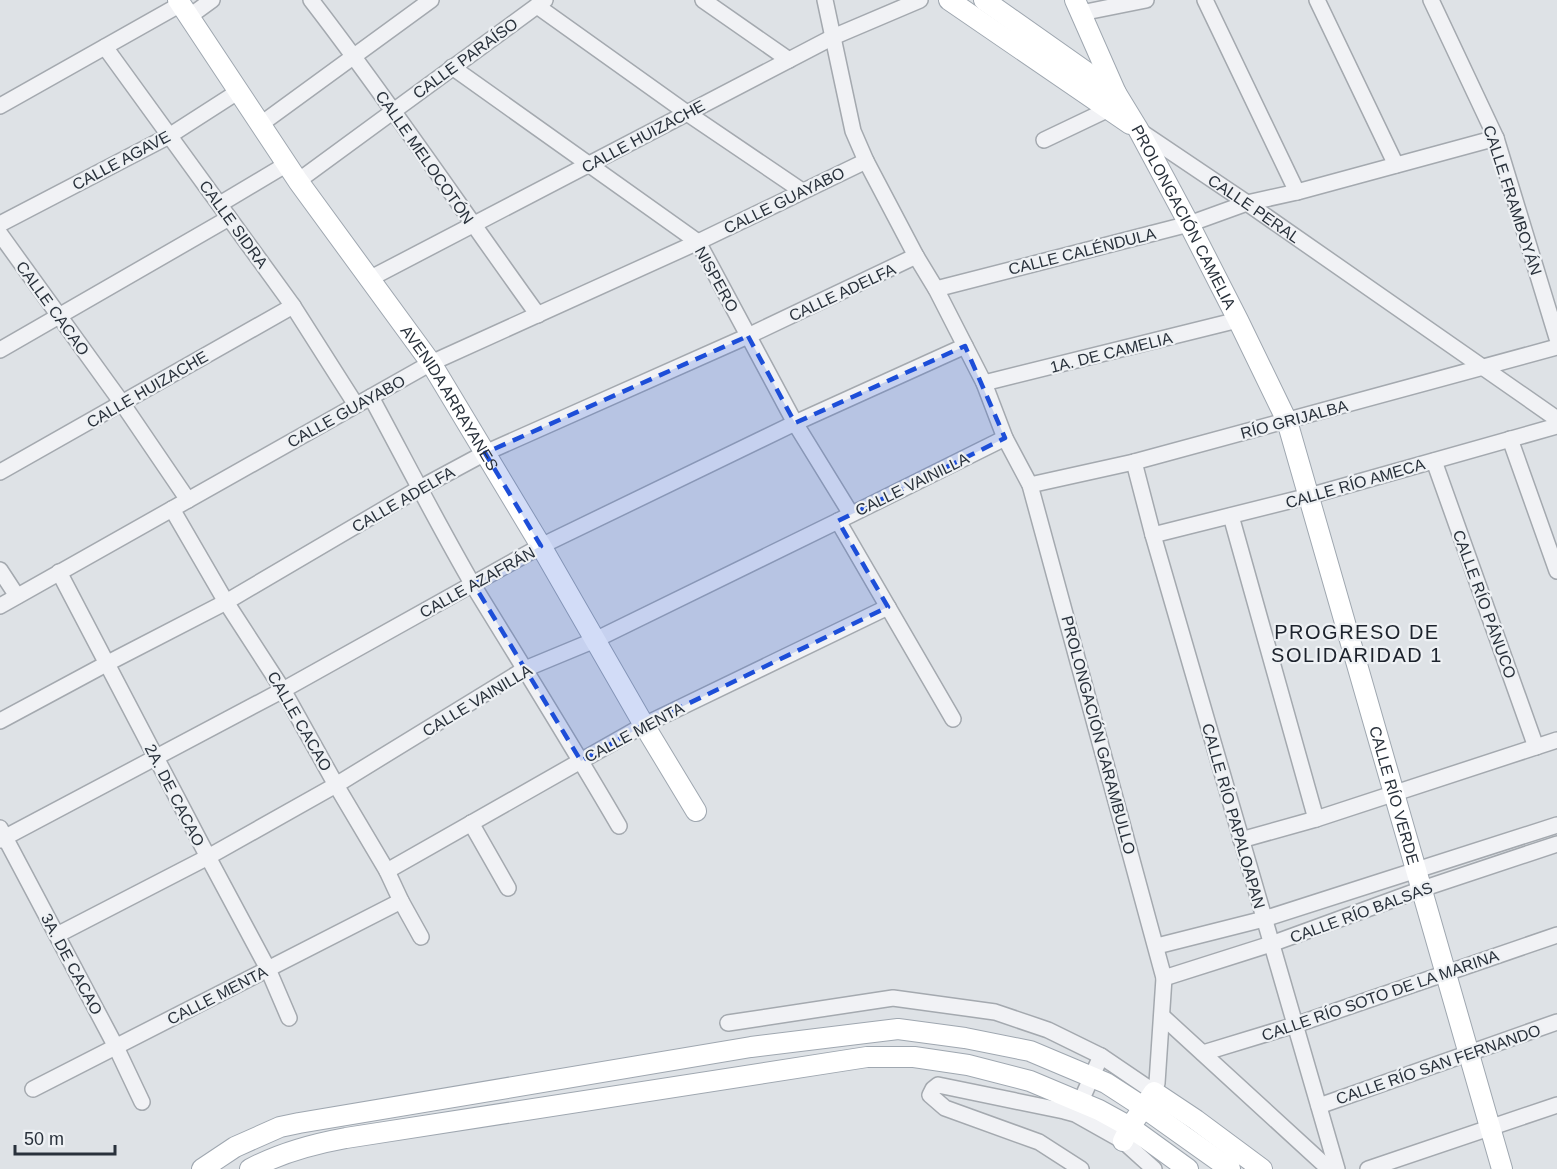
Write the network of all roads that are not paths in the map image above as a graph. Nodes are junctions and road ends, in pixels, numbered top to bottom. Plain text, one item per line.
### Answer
1 (212, 0) edge
2 (311, 0) edge
3 (431, 0) edge
4 (704, 0) edge
5 (825, 0) edge
6 (920, 0) edge
7 (949, 0) edge
8 (984, 0) edge
9 (1146, 0) edge
10 (1205, 0) edge
11 (1317, 0) edge
12 (1431, 0) edge
13 (541, 3) edge
14 (1078, 6) edge
15 (183, 7) edge
16 (833, 37) junction
17 (105, 47) junction
18 (354, 56) junction
19 (789, 60) junction
20 (452, 68) junction
21 (239, 91) junction
22 (1113, 101) junction
23 (0, 106) edge
24 (392, 111) junction
25 (687, 113) junction
26 (261, 124) junction
27 (1138, 129) junction
28 (169, 136) junction
29 (1496, 138) junction
30 (1044, 140) dead end
31 (866, 161) junction
32 (590, 164) junction
33 (1396, 165) junction
34 (293, 172) junction
35 (802, 191) junction
36 (1297, 192) junction
37 (1247, 203) junction
38 (220, 204) junction
39 (229, 218) junction
40 (0, 224) edge
41 (1189, 224) junction
42 (473, 225) junction
43 (0, 234) edge
44 (698, 242) junction
45 (916, 256) junction
46 (369, 279) junction
47 (936, 289) junction
48 (293, 306) junction
49 (59, 315) junction
50 (538, 315) junction
51 (1239, 320) junction
52 (748, 336) junction
53 (1557, 338) edge
54 (965, 346) junction
55 (1557, 347) edge
56 (0, 350) edge
57 (431, 363) junction
58 (1483, 367) junction
59 (984, 383) junction
60 (371, 397) junction
61 (122, 403) junction
62 (356, 405) junction
63 (1557, 418) edge
64 (1287, 421) junction
65 (795, 423) junction
66 (1557, 426) edge
67 (1005, 438) junction
68 (1510, 439) junction
69 (485, 453) junction
70 (1434, 461) junction
71 (1134, 462) junction
72 (0, 472) edge
73 (1030, 485) junction
74 (420, 488) junction
75 (1309, 496) junction
76 (188, 500) junction
77 (172, 509) junction
78 (1231, 516) junction
79 (844, 518) junction
80 (1152, 535) junction
81 (541, 546) junction
82 (0, 570) edge
83 (1557, 571) edge
84 (59, 572) junction
85 (473, 583) junction
86 (17, 596) junction
87 (226, 602) junction
88 (0, 606) edge
89 (888, 607) junction
90 (595, 640) junction
91 (106, 664) junction
92 (525, 669) junction
93 (283, 690) junction
94 (953, 719) dead end
95 (0, 721) edge
96 (644, 725) junction
97 (1557, 740) edge
98 (1536, 747) junction
99 (156, 758) junction
100 (581, 761) junction
101 (336, 785) junction
102 (1394, 794) junction
103 (696, 811) dead end
104 (1316, 819) junction
105 (471, 823) junction
106 (619, 826) dead end
107 (1555, 829) edge
108 (2, 835) edge
109 (1241, 840) junction
110 (1557, 844) edge
111 (208, 857) junction
112 (1416, 869) junction
113 (387, 871) junction
114 (508, 888) dead end
115 (1422, 889) junction
116 (401, 901) junction
117 (1264, 919) junction
118 (57, 935) junction
119 (1557, 935) edge
120 (421, 937) dead end
121 (1271, 944) junction
122 (1157, 946) junction
123 (268, 969) junction
124 (1446, 973) junction
125 (1164, 978) junction
126 (1162, 1016) junction
127 (289, 1018) dead end
128 (1557, 1022) edge
129 (728, 1023) dead end
130 (1295, 1025) junction
131 (116, 1047) junction
132 (1203, 1053) junction
133 (1469, 1053) junction
134 (1101, 1056) junction
135 (1091, 1077) junction
136 (33, 1089) dead end
137 (1148, 1099) junction
138 (142, 1102) dead end
139 (1557, 1105) edge
140 (1318, 1106) junction
141 (1078, 1108) junction
142 (1491, 1128) junction
143 (1126, 1134) junction
144 (202, 1169) edge
145 (250, 1169) edge
146 (1081, 1169) edge
147 (1155, 1169) edge
148 (1188, 1169) edge
149 (1230, 1169) edge
150 (1262, 1169) edge
151 (1329, 1169) edge
152 (1337, 1169) edge
153 (1368, 1169) edge
154 (1502, 1169) edge

1 - 15 street
2 - 18 street, CALLE MELOCOTÓN
3 - 18 street
4 - 19 street
5 - 16 street, PROLONGACIÓN GARAMBULLO
6 - 16 street, CALLE HUIZACHE
7 - 22 main road, CALLE PERAL
8 - 22 main road, CALLE PERAL
9 - 14 street
10 - 36 street
11 - 33 street
12 - 29 street, CALLE FRAMBOYÁN
13 - 20 street, CALLE PARAÍSO
13 - 25 street
14 - 22 main road
15 - 17 street
15 - 21 main road, AVENIDA ARRAYANES
16 - 19 street, CALLE HUIZACHE
16 - 31 street, PROLONGACIÓN GARAMBULLO
17 - 23 street
17 - 28 street, CALLE SIDRA
18 - 24 street, CALLE MELOCOTÓN
18 - 26 street
19 - 25 street, CALLE HUIZACHE
20 - 24 street, CALLE PARAÍSO
20 - 32 street, NISPERO
21 - 26 main road, AVENIDA ARRAYANES
21 - 28 street, CALLE AGAVE
22 - 27 main road, CALLE PERAL
22 - 30 street
24 - 34 street, CALLE PARAÍSO
24 - 42 street, CALLE MELOCOTÓN
25 - 32 street, CALLE HUIZACHE
25 - 35 street
26 - 34 main road, AVENIDA ARRAYANES
27 - 37 street, CALLE PERAL
27 - 41 main road, PROLONGACIÓN CAMELIA
28 - 38 street, CALLE SIDRA
28 - 40 street, CALLE AGAVE
29 - 33 street, CALLE CALÉNDULA
29 - 53 street, CALLE FRAMBOYÁN
31 - 35 street, CALLE GUAYABO
31 - 45 street, PROLONGACIÓN GARAMBULLO
32 - 42 street, CALLE HUIZACHE
32 - 44 street, NISPERO
33 - 36 street, CALLE CALÉNDULA
34 - 38 street, CALLE PARAÍSO
34 - 46 main road, AVENIDA ARRAYANES
35 - 44 street, CALLE GUAYABO
36 - 37 street, CALLE CALÉNDULA
37 - 41 street, CALLE CALÉNDULA
37 - 58 street, CALLE PERAL
38 - 39 street, CALLE SIDRA
39 - 48 street, CALLE SIDRA
39 - 49 street
41 - 47 street, CALLE CALÉNDULA
41 - 51 main road, PROLONGACIÓN CAMELIA
42 - 46 street, CALLE HUIZACHE
42 - 50 street, CALLE MELOCOTÓN
43 - 49 street, CALLE CACAO
44 - 50 street, CALLE GUAYABO
44 - 52 street, NISPERO
45 - 47 street, PROLONGACIÓN GARAMBULLO
45 - 52 street, CALLE ADELFA
46 - 57 main road, AVENIDA ARRAYANES
47 - 54 street, PROLONGACIÓN GARAMBULLO
48 - 61 street, CALLE HUIZACHE
48 - 62 street, CALLE SIDRA
49 - 56 street
49 - 61 street, CALLE CACAO
50 - 57 street, CALLE GUAYABO
51 - 59 street, 1A. DE CAMELIA
51 - 64 main road, PROLONGACIÓN CAMELIA
52 - 65 street, NISPERO
52 - 69 street, CALLE ADELFA
54 - 59 street, PROLONGACIÓN GARAMBULLO
54 - 65 street, CALLE AZAFRÁN
55 - 58 street, RÍO GRIJALBA
57 - 60 street, CALLE GUAYABO
57 - 69 main road, AVENIDA ARRAYANES
58 - 63 street, CALLE PERAL
58 - 64 street, RÍO GRIJALBA
59 - 67 street, PROLONGACIÓN GARAMBULLO
60 - 62 street, CALLE GUAYABO
60 - 74 street
61 - 72 street, CALLE HUIZACHE
61 - 76 street, CALLE CACAO
62 - 76 street, CALLE GUAYABO
64 - 71 street, RÍO GRIJALBA
64 - 75 main road, CALLE RÍO VERDE
65 - 79 street, NISPERO
65 - 81 street, CALLE AZAFRÁN
66 - 68 street, CALLE RÍO AMECA
67 - 73 street, PROLONGACIÓN GARAMBULLO
67 - 79 street, CALLE VAINILLA
68 - 70 street, CALLE RÍO AMECA
68 - 83 street
69 - 74 street, CALLE ADELFA
69 - 81 main road, AVENIDA ARRAYANES
70 - 75 street, CALLE RÍO AMECA
70 - 98 street, CALLE RÍO PÁNUCO
71 - 73 street, RÍO GRIJALBA
71 - 80 street, CALLE RÍO PAPALOAPAN
73 - 122 street, PROLONGACIÓN GARAMBULLO
74 - 85 street
74 - 87 street, CALLE ADELFA
75 - 78 street, CALLE RÍO AMECA
75 - 102 main road, CALLE RÍO VERDE
76 - 77 street, CALLE GUAYABO
77 - 84 street, CALLE GUAYABO
77 - 87 street, CALLE CACAO
78 - 80 street, CALLE RÍO AMECA
78 - 104 street
79 - 89 street, NISPERO
79 - 90 street, CALLE VAINILLA
80 - 109 street, CALLE RÍO PAPALOAPAN
81 - 85 street, CALLE AZAFRÁN
81 - 90 main road, AVENIDA ARRAYANES
82 - 86 street
84 - 86 street, CALLE GUAYABO
84 - 91 street, 2A. DE CACAO
85 - 92 street
85 - 93 street, CALLE AZAFRÁN
86 - 88 street, CALLE GUAYABO
87 - 91 street, CALLE ADELFA
87 - 93 street, CALLE CACAO
89 - 94 street, NISPERO
89 - 96 street, CALLE MENTA
90 - 92 street, CALLE VAINILLA
90 - 96 main road, AVENIDA ARRAYANES
91 - 95 street, CALLE ADELFA
91 - 99 street, 2A. DE CACAO
92 - 100 street
92 - 101 street, CALLE VAINILLA
93 - 99 street, CALLE AZAFRÁN
93 - 101 street, CALLE CACAO
96 - 100 street, CALLE MENTA
96 - 103 main road, AVENIDA ARRAYANES
97 - 98 street
98 - 102 street
99 - 108 street, CALLE AZAFRÁN
99 - 111 street, 2A. DE CACAO
100 - 105 street, CALLE MENTA
100 - 106 street
101 - 111 street, CALLE VAINILLA
101 - 113 street, CALLE CACAO
102 - 104 street
102 - 112 main road, CALLE RÍO VERDE
104 - 109 street
105 - 113 street, CALLE MENTA
105 - 114 street
107 - 112 street, CALLE RÍO BALSAS
108 - 118 street, 3A. DE CACAO
109 - 117 street, CALLE RÍO PAPALOAPAN
110 - 115 street, CALLE RÍO BALSAS
111 - 118 street, CALLE VAINILLA
111 - 123 street, 2A. DE CACAO
112 - 115 main road, CALLE RÍO VERDE
112 - 117 street, CALLE RÍO BALSAS
113 - 116 street, CALLE CACAO
115 - 121 street, CALLE RÍO BALSAS
115 - 124 main road, CALLE RÍO VERDE
116 - 120 street, CALLE CACAO
116 - 123 street, CALLE MENTA
117 - 121 street, CALLE RÍO PAPALOAPAN
117 - 122 street, CALLE RÍO BALSAS
118 - 131 street, 3A. DE CACAO
119 - 124 street, CALLE RÍO SOTO DE LA MARINA
121 - 125 street, CALLE RÍO BALSAS
121 - 130 street, CALLE RÍO PAPALOAPAN
122 - 125 street, PROLONGACIÓN GARAMBULLO
123 - 127 street, 2A. DE CACAO
123 - 131 street, CALLE MENTA
124 - 130 street, CALLE RÍO SOTO DE LA MARINA
124 - 133 main road, CALLE RÍO VERDE
125 - 126 street, PROLONGACIÓN GARAMBULLO
126 - 132 street
126 - 137 street, PROLONGACIÓN GARAMBULLO
128 - 133 street, CALLE RÍO SAN FERNANDO
129 - 134 street
130 - 132 street, CALLE RÍO SOTO DE LA MARINA
130 - 140 street, CALLE RÍO PAPALOAPAN
131 - 136 street, CALLE MENTA
131 - 138 street, 3A. DE CACAO
132 - 151 street
133 - 140 street, CALLE RÍO SAN FERNANDO
133 - 142 main road, CALLE RÍO VERDE
134 - 135 street
134 - 137 street
135 - 137 main road
135 - 141 street
135 - 144 main road
137 - 143 main road
137 - 149 main road
137 - 150 main road
139 - 142 street
140 - 152 street, CALLE RÍO PAPALOAPAN
141 - 143 main road
141 - 145 main road
141 - 146 street
142 - 153 street
142 - 154 main road, CALLE RÍO VERDE
143 - 147 street
143 - 148 main road

